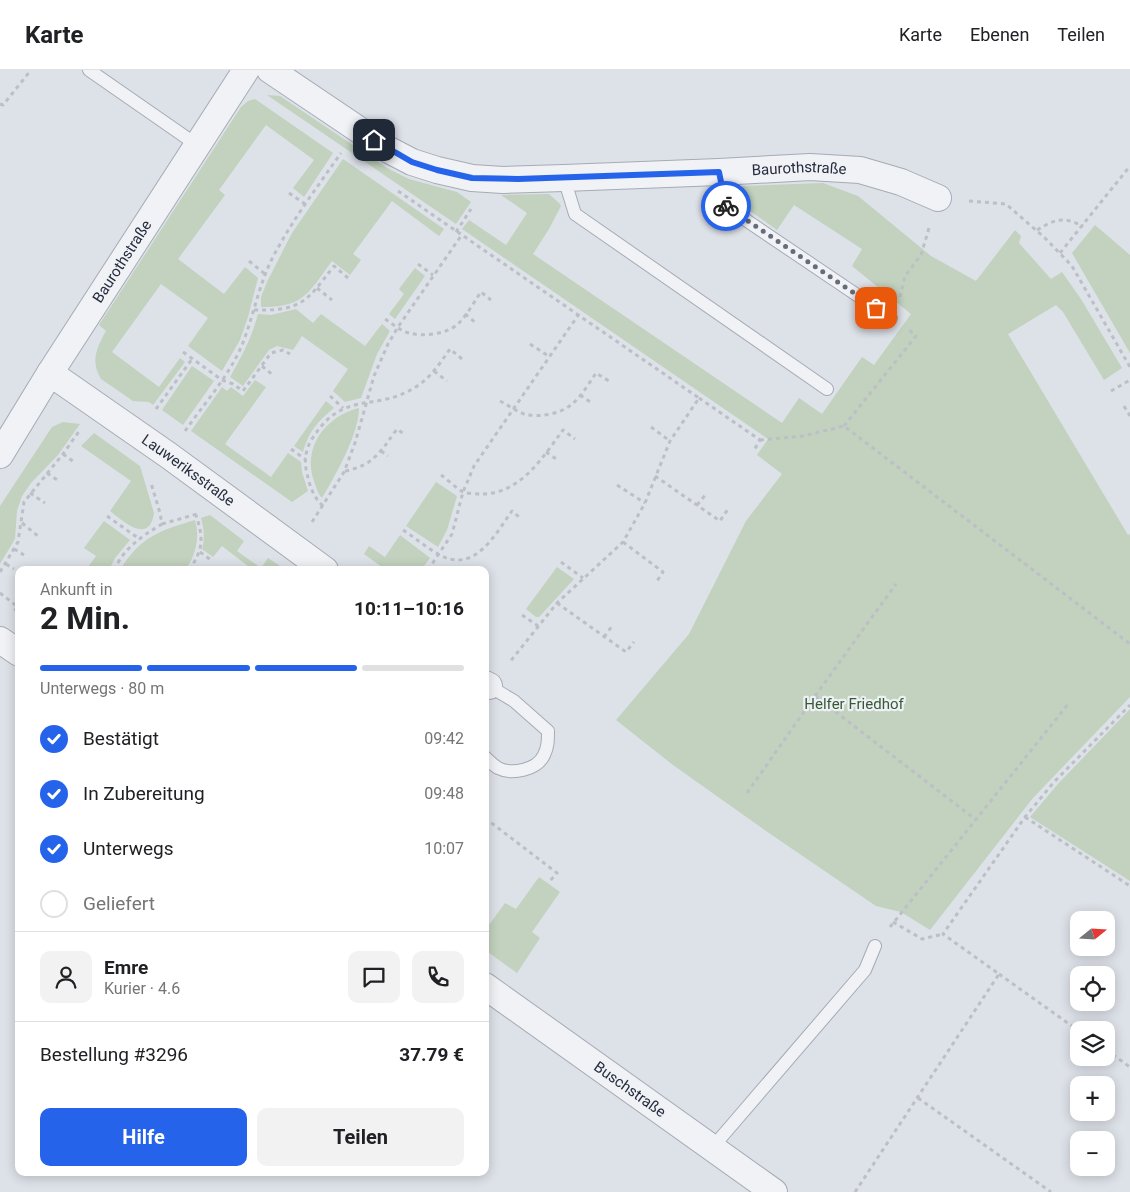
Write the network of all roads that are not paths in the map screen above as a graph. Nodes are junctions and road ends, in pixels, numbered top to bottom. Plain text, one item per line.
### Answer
1 (89, 70) edge
2 (246, 70) edge
3 (270, 70) edge
4 (198, 145) junction
5 (719, 172) junction
6 (564, 178) junction
7 (938, 198) road end
8 (891, 318) road end
9 (50, 373) junction
10 (827, 389) dead end
11 (0, 455) edge
12 (320, 566) edge
13 (0, 640) edge
14 (15, 650) edge
15 (489, 686) edge
16 (489, 760) edge
17 (875, 946) road end
18 (489, 989) edge
19 (712, 1148) junction
20 (774, 1192) edge

1 - 4 lane
2 - 4 street, Baurothstraße
3 - 6 street, Baurothstraße
4 - 9 street, Baurothstraße
5 - 6 street, Baurothstraße
5 - 7 street, Baurothstraße
5 - 8 lane
6 - 10 lane
9 - 11 street, Baurothstraße
9 - 12 street, Lauweriksstraße
13 - 14 street
15 - 16 lane
17 - 19 lane
18 - 19 street, Buschstraße
19 - 20 street, Buschstraße

